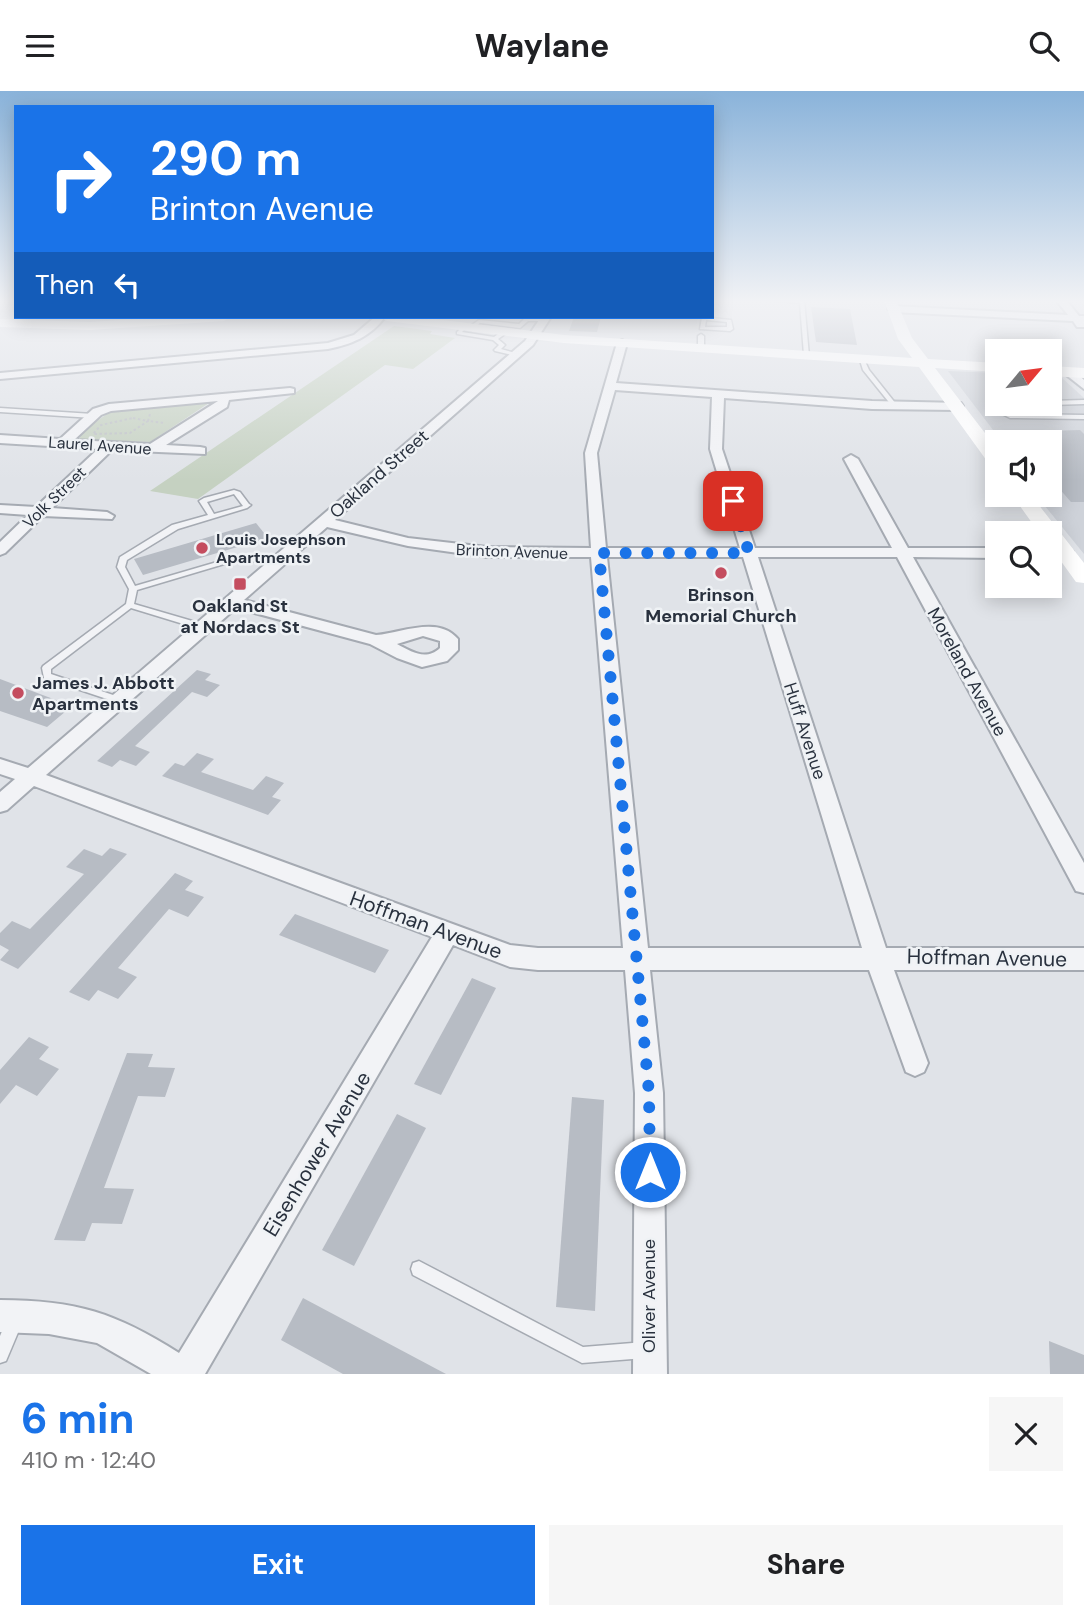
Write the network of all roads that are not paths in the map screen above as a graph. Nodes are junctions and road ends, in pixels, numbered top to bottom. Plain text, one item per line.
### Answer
1 (183, 360) edge
2 (509, 360) edge
3 (617, 360) edge
4 (862, 360) edge
5 (884, 360) edge
6 (921, 360) edge
7 (924, 363) junction
8 (985, 367) edge
9 (1076, 372) edge
10 (0, 376) edge
11 (610, 386) junction
12 (1084, 386) edge
13 (290, 391) dead end
14 (719, 394) junction
15 (224, 397) junction
16 (1084, 402) edge
17 (1062, 403) edge
18 (894, 405) junction
19 (957, 406) junction
20 (0, 410) edge
21 (93, 416) junction
22 (1062, 417) edge
23 (1084, 417) edge
24 (0, 439) edge
25 (63, 443) junction
26 (109, 445) junction
27 (985, 446) edge
28 (153, 448) junction
29 (200, 451) dead end
30 (851, 459) dead end
31 (0, 509) edge
32 (40, 511) junction
33 (107, 516) dead end
34 (213, 517) junction
35 (323, 522) junction
36 (0, 550) edge
37 (985, 552) edge
38 (599, 553) junction
39 (749, 553) junction
40 (903, 553) junction
41 (1062, 556) edge
42 (276, 564) junction
43 (1084, 577) edge
44 (133, 589) junction
45 (233, 601) junction
46 (130, 605) junction
47 (203, 627) junction
48 (376, 640) dead end
49 (119, 700) junction
50 (0, 766) edge
51 (31, 777) junction
52 (0, 804) edge
53 (1084, 884) edge
54 (447, 934) junction
55 (877, 957) junction
56 (637, 958) junction
57 (1084, 958) edge
58 (915, 1063) dead end
59 (419, 1269) dead end
60 (8, 1316) edge
61 (0, 1355) edge
62 (650, 1362) edge
63 (184, 1374) edge

1 - 10 street
2 - 35 street, Oakland Street
3 - 11 street, Oliver Avenue
4 - 18 lane
5 - 7 main road
6 - 7 main road
7 - 8 main road
7 - 19 main road
9 - 12 street
11 - 14 street
11 - 38 street, Oliver Avenue
13 - 15 street
14 - 18 street
14 - 39 street, Huff Avenue
15 - 21 street
15 - 28 street
16 - 17 lane
18 - 19 street
19 - 27 main road
20 - 21 lane
21 - 25 street
22 - 23 lane
24 - 25 street, Laurel Avenue
25 - 26 street, Laurel Avenue
26 - 28 street, Laurel Avenue
26 - 32 street, Volk Street
28 - 29 street, Laurel Avenue
30 - 40 street, Moreland Avenue
31 - 32 street
32 - 33 street
32 - 36 street, Volk Street
34 - 34 lane
34 - 44 lane
35 - 38 street, Brinton Avenue
35 - 42 street, Oakland Street
37 - 40 street, Brinton Avenue
38 - 39 street, Brinton Avenue
38 - 56 street, Oliver Avenue
39 - 40 street, Brinton Avenue
39 - 55 street, Huff Avenue
40 - 53 street, Moreland Avenue
41 - 43 main road
42 - 44 lane
42 - 45 street, Oakland Street
44 - 46 lane
45 - 47 street, Oakland Street
45 - 48 street
46 - 47 lane
46 - 49 lane
47 - 49 street, Oakland Street
49 - 51 street, Oakland Street
50 - 51 street, Hoffman Avenue
51 - 52 street, Oakland Street
51 - 54 street, Hoffman Avenue
54 - 56 street, Hoffman Avenue
54 - 63 street, Eisenhower Avenue
55 - 56 street, Hoffman Avenue
55 - 57 street, Hoffman Avenue
55 - 58 street, Huff Avenue
56 - 62 street, Oliver Avenue
59 - 62 lane
60 - 61 lane
60 - 63 street

